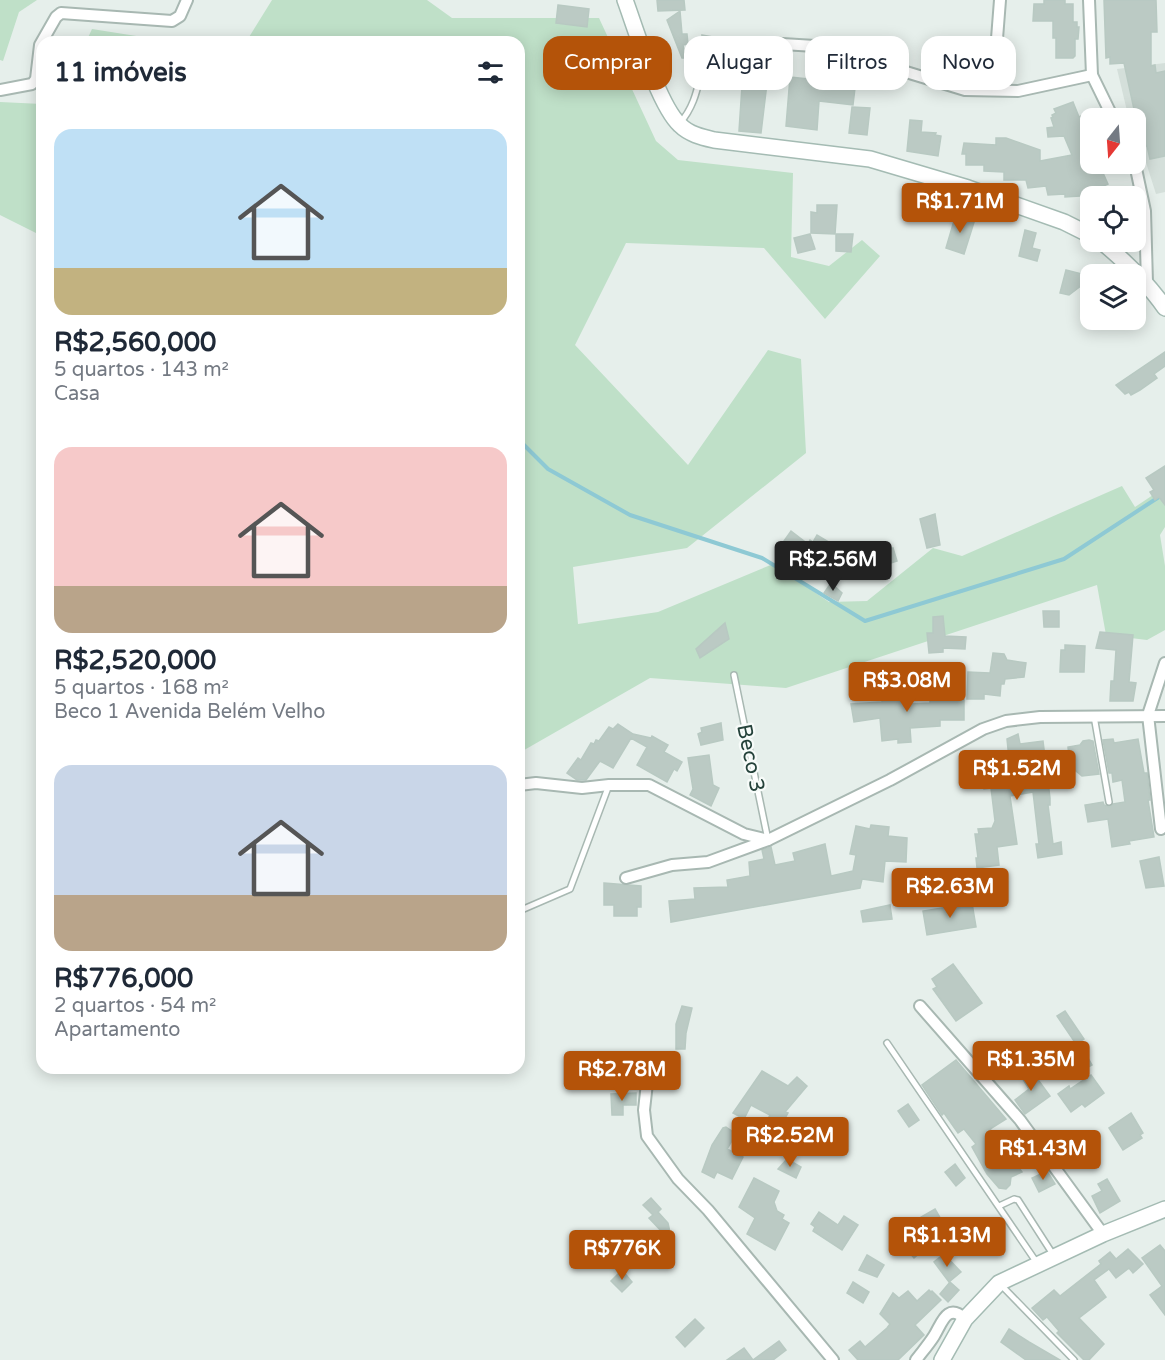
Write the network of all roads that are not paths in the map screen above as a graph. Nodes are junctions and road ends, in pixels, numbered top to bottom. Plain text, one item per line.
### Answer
1 (187, 0) edge
2 (625, 0) edge
3 (1000, 0) edge
4 (1089, 0) edge
5 (45, 36) edge
6 (997, 36) edge
7 (793, 45) edge
8 (1092, 75) junction
9 (921, 77) edge
10 (36, 79) edge
11 (0, 90) edge
12 (697, 90) edge
13 (993, 90) edge
14 (1108, 108) edge
15 (679, 125) junction
16 (1137, 174) edge
17 (1080, 230) edge
18 (1115, 252) edge
19 (1147, 283) junction
20 (1165, 308) edge
21 (1165, 663) edge
22 (734, 675) dead end
23 (1148, 715) junction
24 (1094, 716) junction
25 (1165, 716) edge
26 (525, 784) edge
27 (609, 785) junction
28 (1109, 802) dead end
29 (1161, 829) dead end
30 (768, 840) junction
31 (626, 878) dead end
32 (525, 908) edge
33 (920, 1006) dead end
34 (887, 1043) dead end
35 (648, 1074) dead end
36 (999, 1206) junction
37 (1165, 1209) edge
38 (1103, 1234) junction
39 (1055, 1257) junction
40 (1038, 1264) junction
41 (999, 1283) junction
42 (965, 1319) junction
43 (833, 1360) edge
44 (916, 1360) edge
45 (942, 1360) edge
46 (1074, 1360) edge

1 - 5 street
2 - 15 main road
3 - 6 street
4 - 8 street
7 - 9 street
8 - 13 street
8 - 14 street
10 - 11 street
12 - 15 lane
15 - 17 main road
16 - 19 street
18 - 19 main road
19 - 20 main road
21 - 23 street
22 - 30 lane, Beco 3
23 - 24 street
23 - 25 street
23 - 29 street
24 - 28 lane
24 - 30 street
26 - 27 street
27 - 30 street
27 - 32 lane
30 - 31 street
33 - 38 street
34 - 36 lane
35 - 43 street
36 - 39 lane
36 - 40 lane
37 - 38 main road
38 - 39 main road
39 - 40 main road
40 - 41 main road
41 - 42 main road
41 - 46 lane
42 - 44 street
42 - 45 main road

